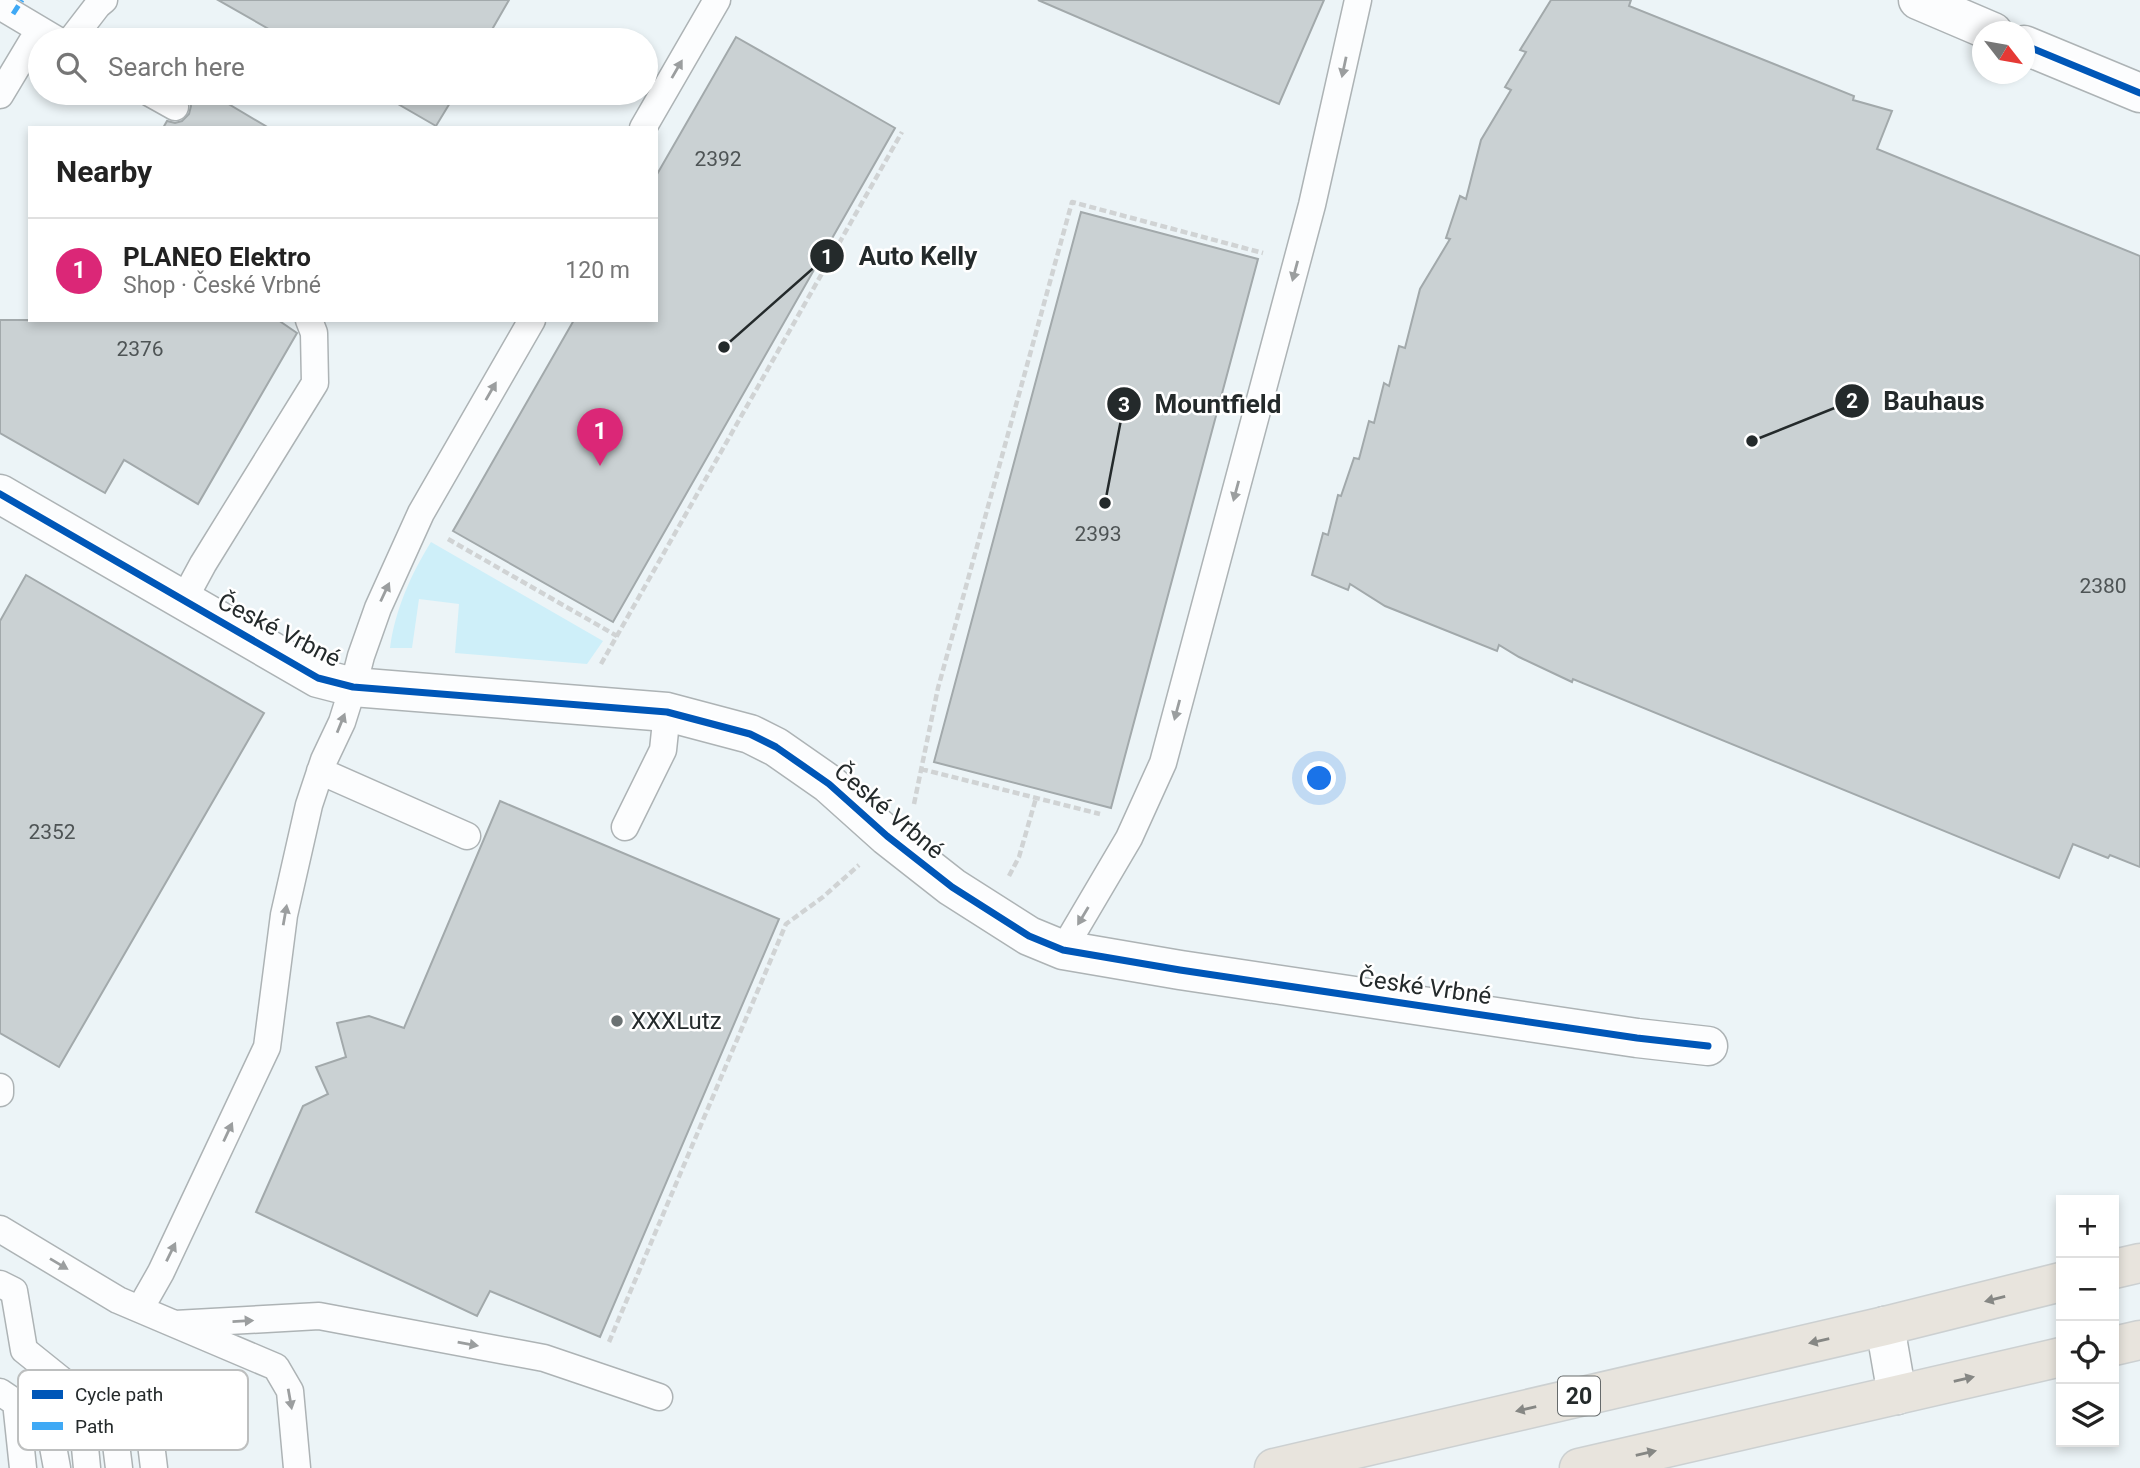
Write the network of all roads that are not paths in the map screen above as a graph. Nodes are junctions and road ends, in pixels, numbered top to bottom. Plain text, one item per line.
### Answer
1 (104, 0) edge
2 (717, 0) edge
3 (1358, 0) edge
4 (1918, 0) edge
5 (0, 6) edge
6 (1972, 23) edge
7 (36, 28) edge
8 (80, 28) edge
9 (2035, 49) edge
10 (28, 60) edge
11 (2140, 93) edge
12 (0, 95) edge
13 (658, 102) edge
14 (171, 105) edge
15 (656, 105) edge
16 (175, 107) dead end
17 (644, 126) edge
18 (310, 322) edge
19 (531, 322) edge
20 (0, 494) edge
21 (183, 601) junction
22 (354, 687) junction
23 (667, 712) junction
24 (320, 771) junction
25 (625, 827) dead end
26 (467, 836) dead end
27 (1063, 950) junction
28 (1708, 1046) dead end
29 (0, 1087) edge
30 (0, 1093) edge
31 (0, 1229) edge
32 (2140, 1263) edge
33 (2119, 1268) edge
34 (2056, 1283) edge
35 (0, 1284) edge
36 (140, 1309) junction
37 (175, 1324) junction
38 (1885, 1326) junction
39 (2140, 1340) edge
40 (2119, 1345) edge
41 (2056, 1358) edge
42 (48, 1370) edge
43 (1898, 1395) junction
44 (8, 1397) edge
45 (659, 1397) dead end
46 (18, 1444) edge
47 (19, 1450) edge
48 (54, 1450) edge
49 (85, 1450) edge
50 (117, 1450) edge
51 (152, 1450) edge
52 (23, 1468) edge
53 (57, 1468) edge
54 (87, 1468) edge
55 (119, 1468) edge
56 (155, 1468) edge
57 (297, 1468) edge
58 (1274, 1468) edge
59 (1580, 1468) edge

1 - 8 lane
13 -> 2 lane
3 -> 27 lane
4 - 6 street
5 - 7 lane
9 - 11 street
10 - 12 lane
14 - 16 lane
17 -> 15 lane
18 - 21 lane
22 -> 19 lane
20 - 21 street, České Vrbné
21 - 22 street, České Vrbné
22 - 23 street, České Vrbné
24 -> 22 lane
23 - 25 lane
23 - 27 street, České Vrbné
24 - 26 lane
36 -> 24 lane
27 - 28 street, České Vrbné
29 - 30 lane
31 -> 36 lane
32 - 33 main road
34 -> 38 main road, 20
35 - 42 lane
36 - 37 lane
37 -> 45 lane
37 -> 57 lane
38 - 43 street
38 -> 58 main road, 20
39 - 40 main road
43 -> 41 main road
59 -> 43 main road
44 - 46 lane
47 - 52 lane
48 - 53 lane
49 - 54 lane
50 - 55 lane
51 - 56 lane

